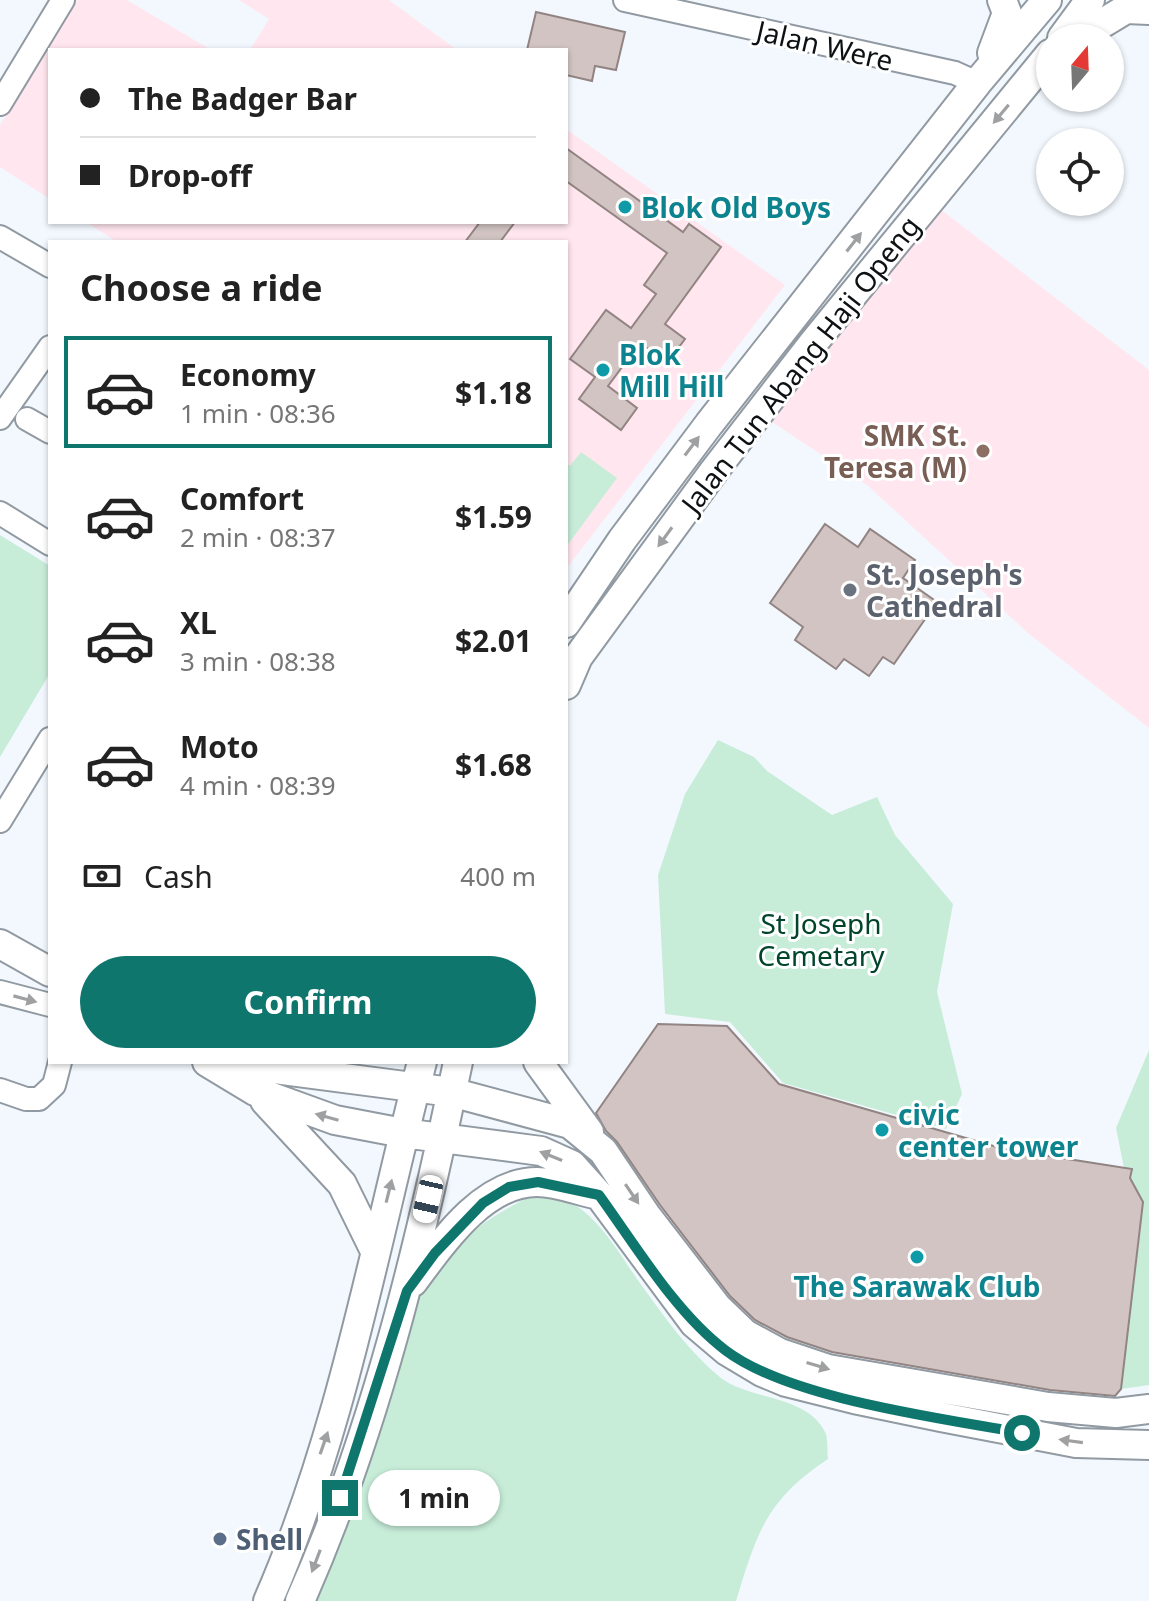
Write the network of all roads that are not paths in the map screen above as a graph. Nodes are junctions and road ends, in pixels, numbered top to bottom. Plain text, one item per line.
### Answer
1 (63, 0) edge
2 (625, 0) edge
3 (1002, 0) edge
4 (1047, 0) edge
5 (1090, 0) edge
6 (1149, 10) edge
7 (1072, 24) edge
8 (1097, 24) edge
9 (1036, 74) edge
10 (977, 83) junction
11 (0, 104) edge
12 (0, 237) edge
13 (48, 265) edge
14 (48, 350) edge
15 (0, 418) edge
16 (27, 419) dead end
17 (48, 431) edge
18 (0, 513) edge
19 (48, 543) edge
20 (568, 620) edge
21 (568, 680) edge
22 (48, 742) edge
23 (0, 821) edge
24 (0, 944) edge
25 (48, 971) edge
26 (0, 992) edge
27 (48, 1004) edge
28 (59, 1064) edge
29 (212, 1064) edge
30 (224, 1064) edge
31 (289, 1064) edge
32 (458, 1064) edge
33 (539, 1064) edge
34 (418, 1075) edge
35 (259, 1081) junction
36 (0, 1090) edge
37 (451, 1092) junction
38 (403, 1133) junction
39 (442, 1138) junction
40 (603, 1151) junction
41 (599, 1195) junction
42 (375, 1251) junction
43 (407, 1291) junction
44 (1149, 1409) edge
45 (1149, 1445) edge
46 (268, 1601) edge
47 (300, 1601) edge

1 - 11 street
2 - 10 street, Jalan Were
3 - 10 main road
4 - 10 main road, Jalan Tun Abang Haji Openg
5 - 7 main road
6 - 8 main road
9 -> 21 main road, Jalan Tun Abang Haji Openg
20 -> 10 main road, Jalan Tun Abang Haji Openg
12 - 13 street
14 - 15 street
16 - 17 street
18 - 19 street
22 - 23 street
24 - 25 main road
26 -> 27 street
28 - 36 street
29 - 35 main road
30 - 35 main road
31 - 35 main road
32 - 37 main road
33 - 40 main road
34 - 35 main road
34 - 37 main road
34 - 38 main road
38 -> 35 main road
35 - 42 main road
37 - 39 main road
37 - 40 main road
38 - 39 main road
42 -> 38 main road
41 -> 39 main road
39 - 43 main road
40 -> 44 main road
41 - 43 main road
45 -> 41 main road
46 -> 42 main road
43 -> 47 main road

